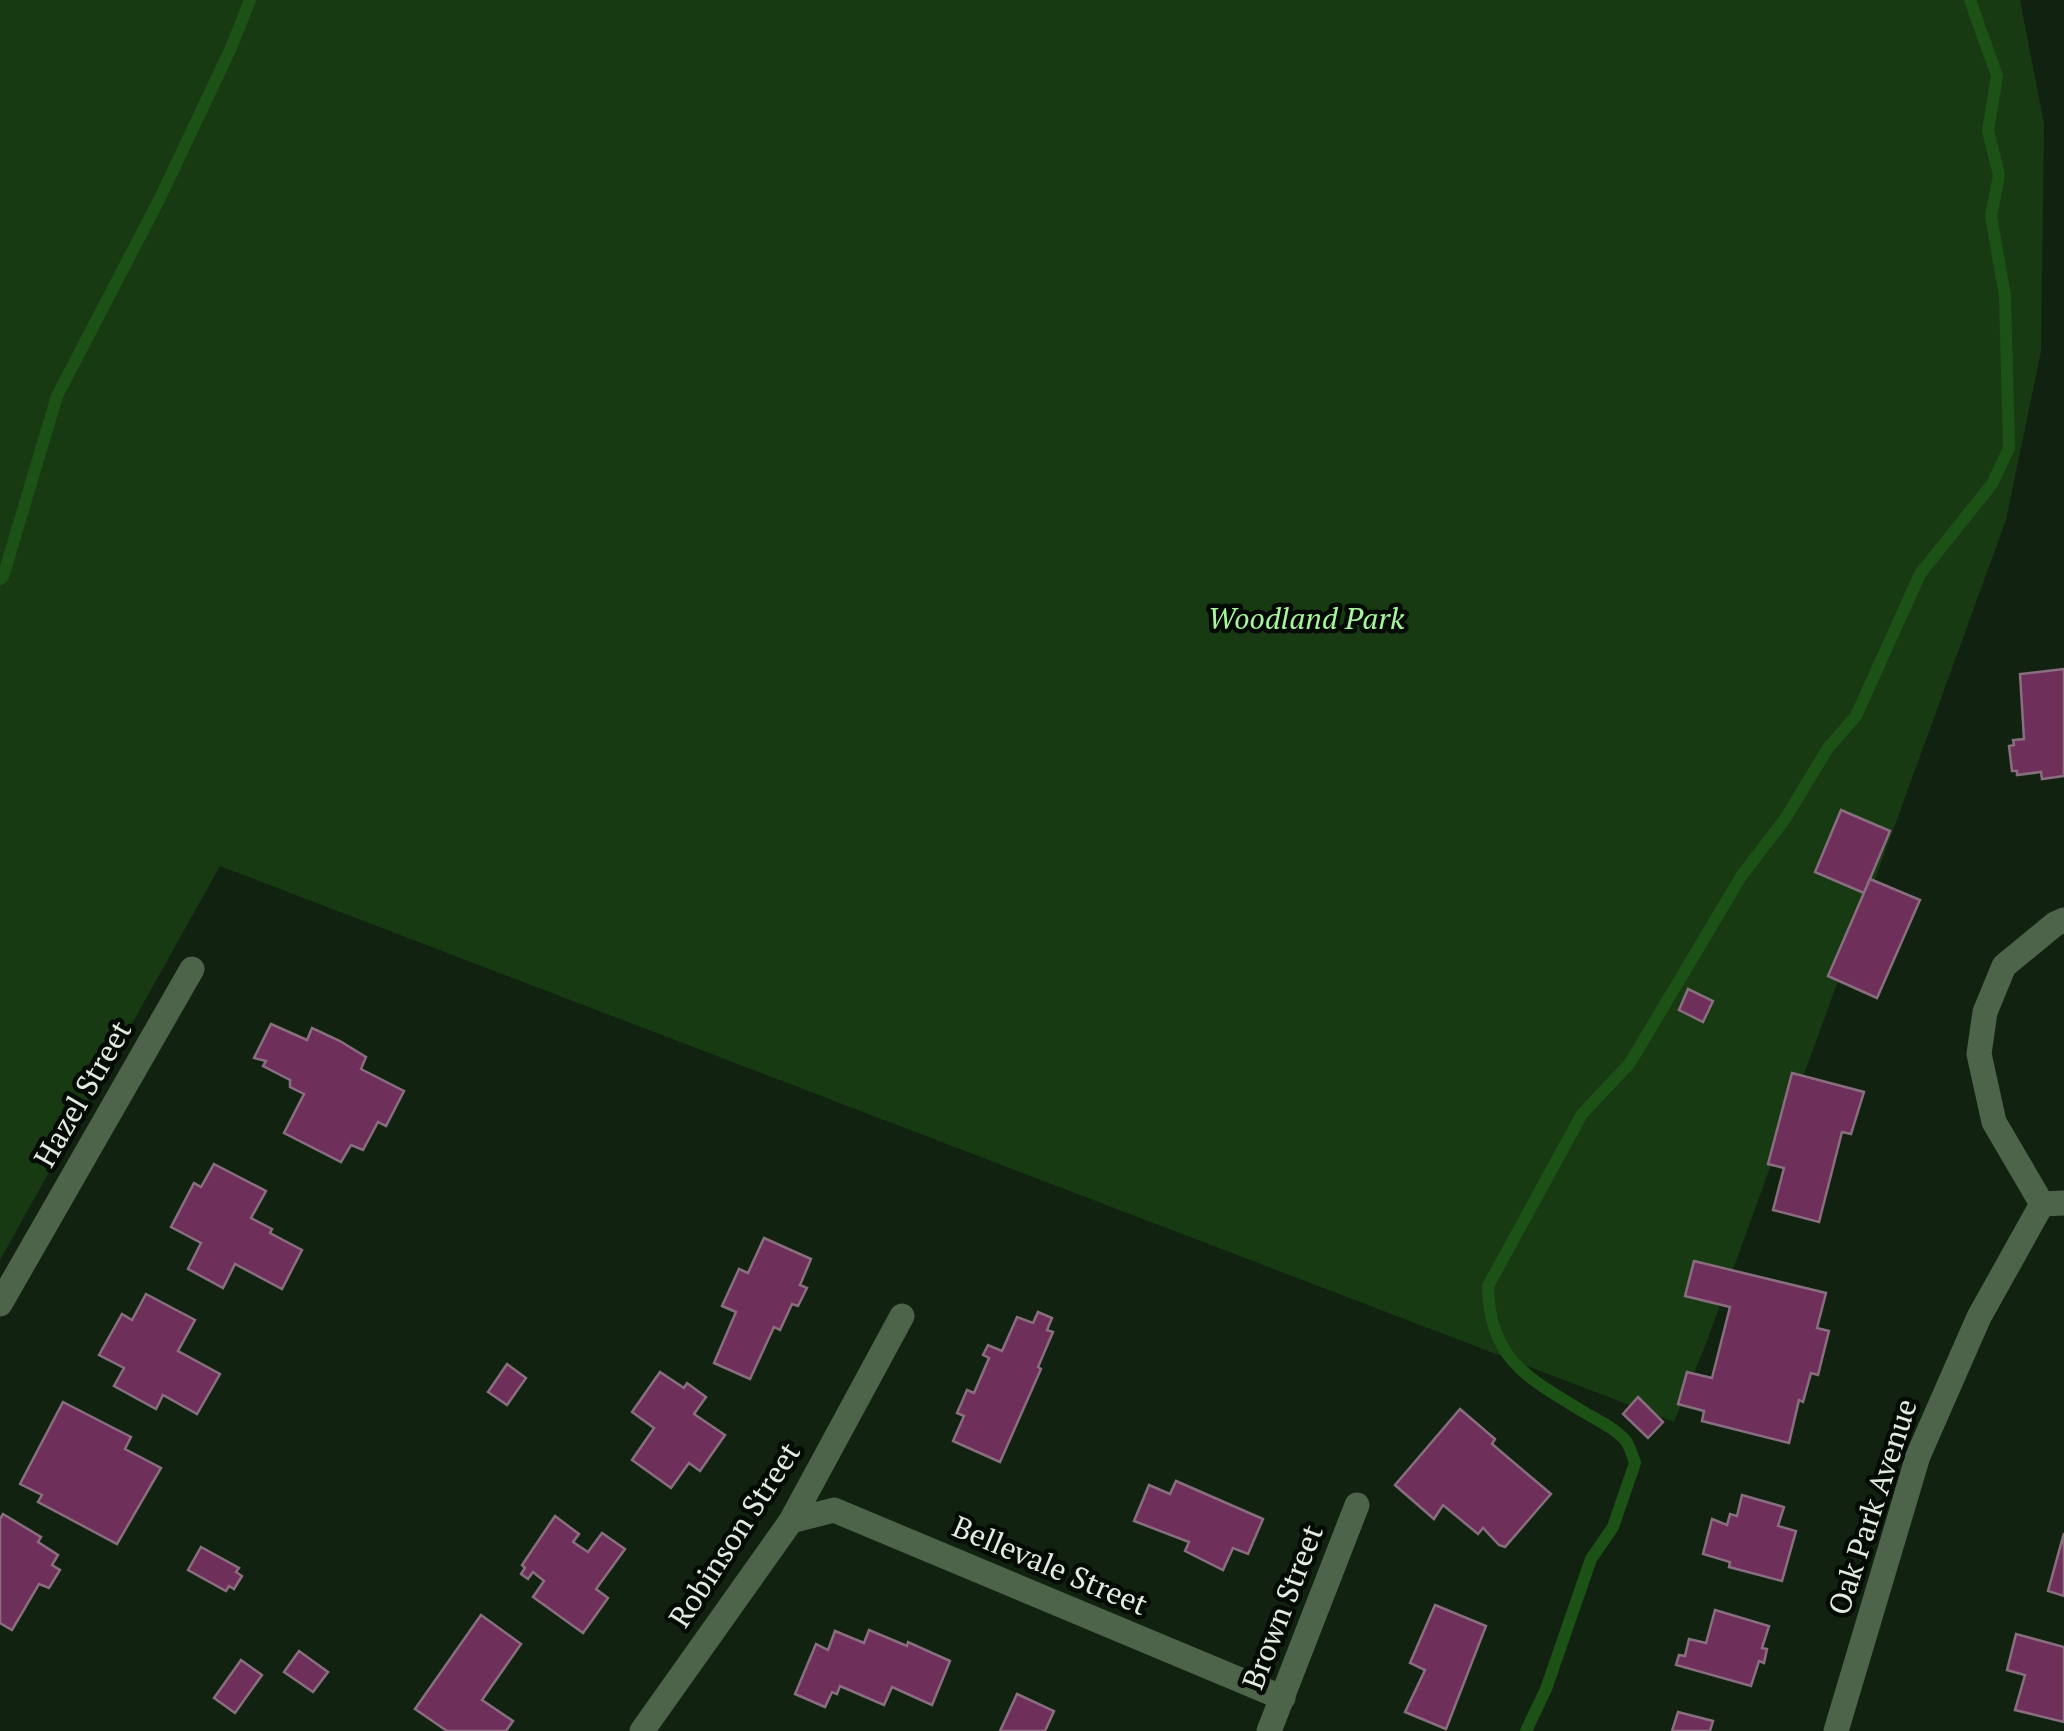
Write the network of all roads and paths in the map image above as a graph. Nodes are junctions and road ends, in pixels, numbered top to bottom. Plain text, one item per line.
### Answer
1 (2064, 920) edge
2 (192, 969) dead end
3 (2053, 1204) edge
4 (0, 1304) edge
5 (902, 1316) dead end
6 (1357, 1505) dead end
7 (790, 1521) junction
8 (1283, 1698) junction
9 (642, 1731) edge
10 (1269, 1731) edge
11 (1836, 1731) edge

1 - 3 street, Oak Park Avenue
2 - 4 street, Hazel Street
3 - 11 street, Oak Park Avenue
5 - 7 street, Robinson Street
6 - 8 street, Brown Street
7 - 8 street, Bellevale Street
7 - 9 street, Robinson Street
8 - 10 street, Brown Street

